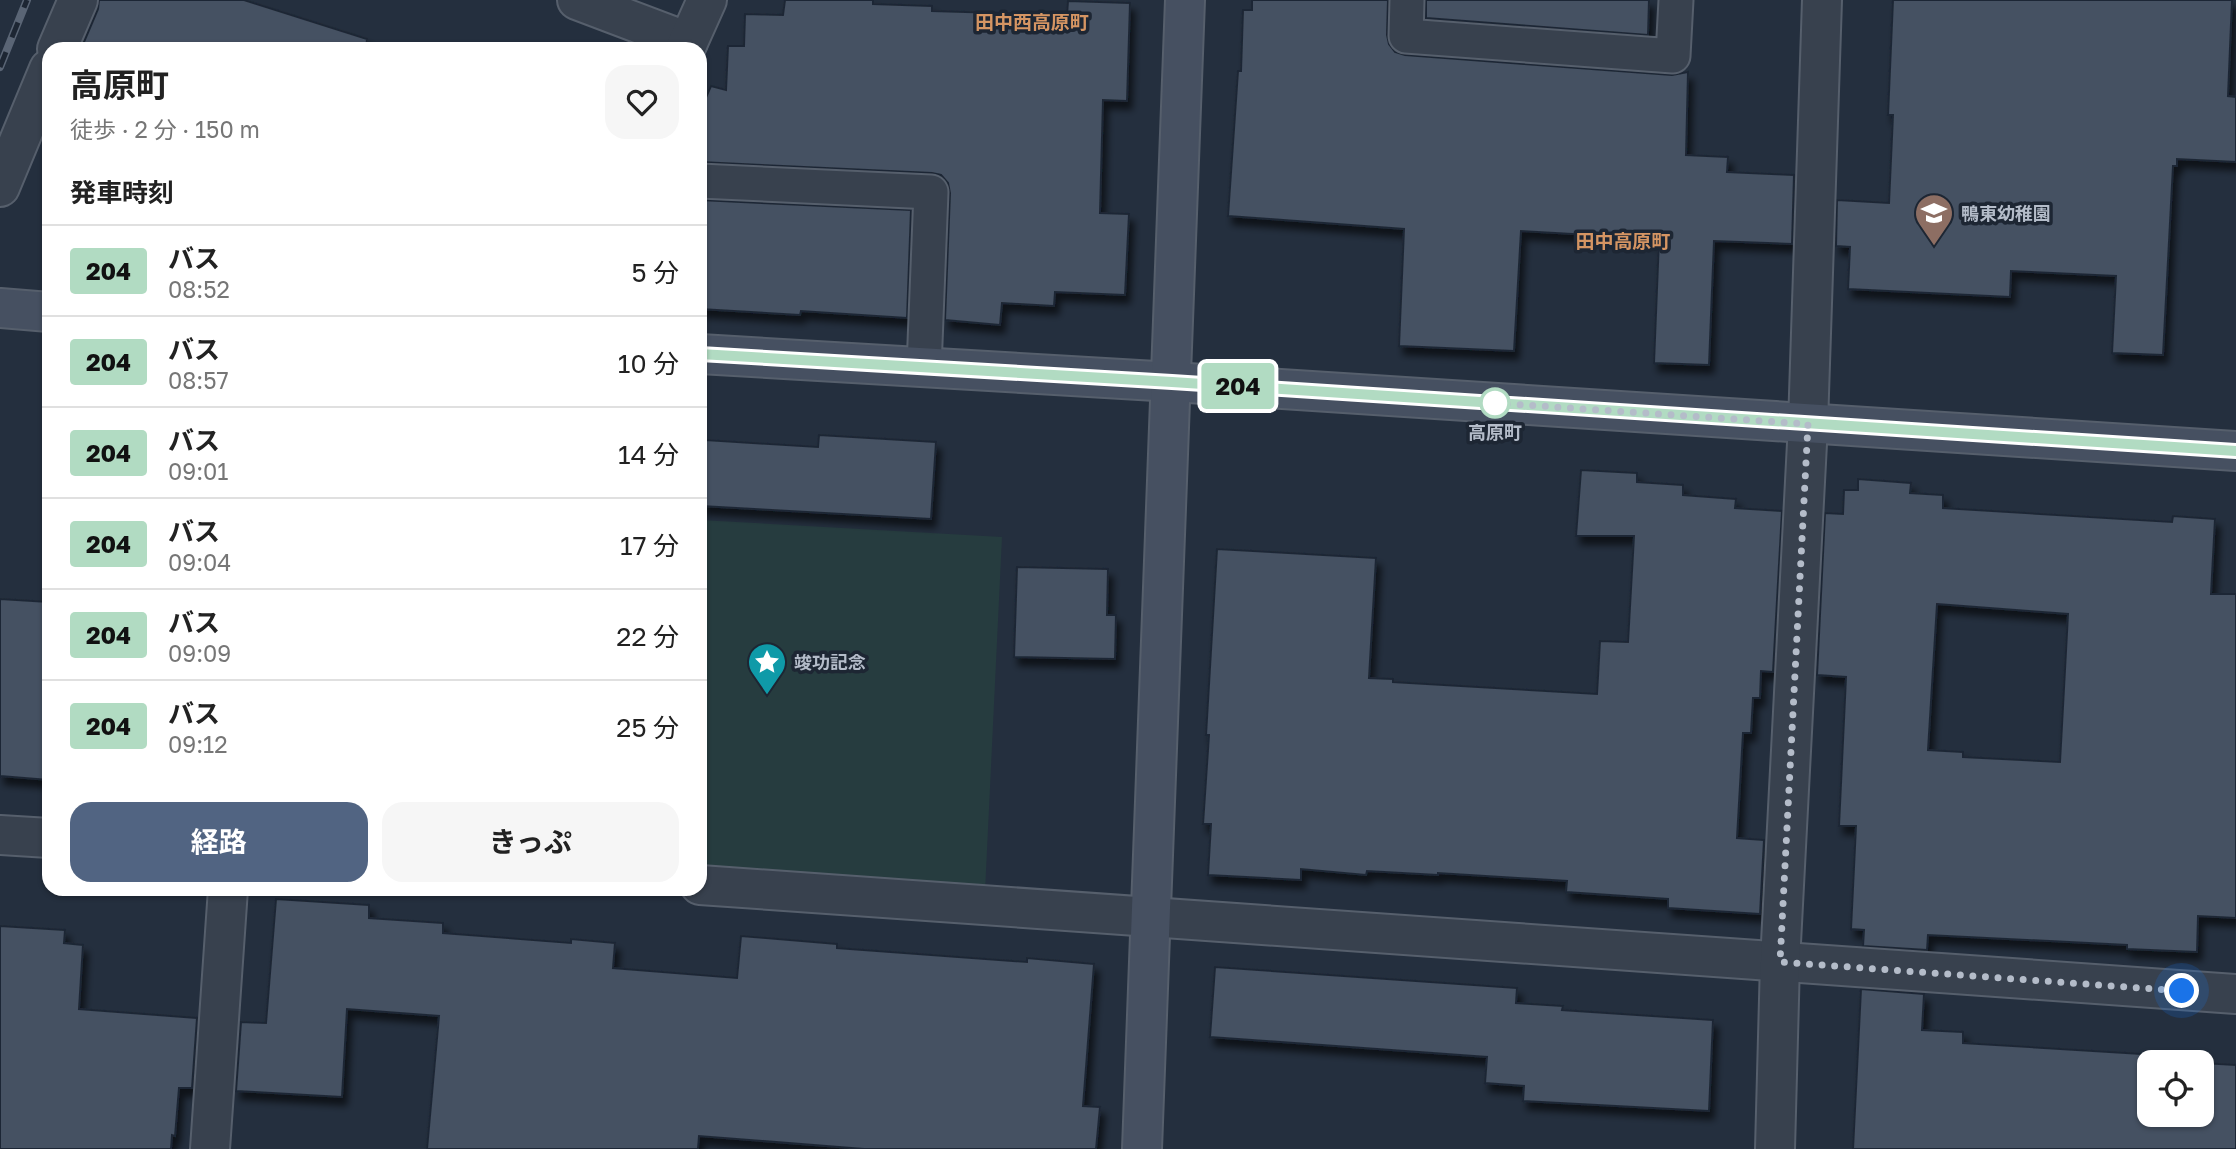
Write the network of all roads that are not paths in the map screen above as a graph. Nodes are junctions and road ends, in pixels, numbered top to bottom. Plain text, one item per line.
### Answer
1 (78, 0) edge
2 (577, 0) edge
3 (707, 0) edge
4 (1185, 0) edge
5 (1407, 0) edge
6 (1676, 0) edge
7 (1822, 0) edge
8 (60, 42) edge
9 (679, 42) edge
10 (687, 42) edge
11 (42, 86) edge
12 (707, 181) edge
13 (0, 187) edge
14 (0, 308) edge
15 (42, 311) edge
16 (707, 354) edge
17 (924, 368) junction
18 (1172, 382) junction
19 (1808, 424) junction
20 (2236, 451) edge
21 (0, 835) edge
22 (42, 838) edge
23 (707, 886) edge
24 (228, 896) edge
25 (1152, 918) junction
26 (1780, 962) junction
27 (2236, 995) edge
28 (210, 1149) edge
29 (1142, 1149) edge
30 (1775, 1149) edge

1 - 8 street
2 - 9 street
3 - 10 street
4 - 18 street
5 - 6 lane
7 - 19 street
11 - 13 street
12 - 17 lane
14 - 15 street
16 - 17 street
17 - 18 street
18 - 19 street
18 - 25 street
19 - 20 street
19 - 26 street
21 - 22 street
23 - 25 street
24 - 28 street
25 - 26 street
25 - 29 street
26 - 27 street
26 - 30 street

